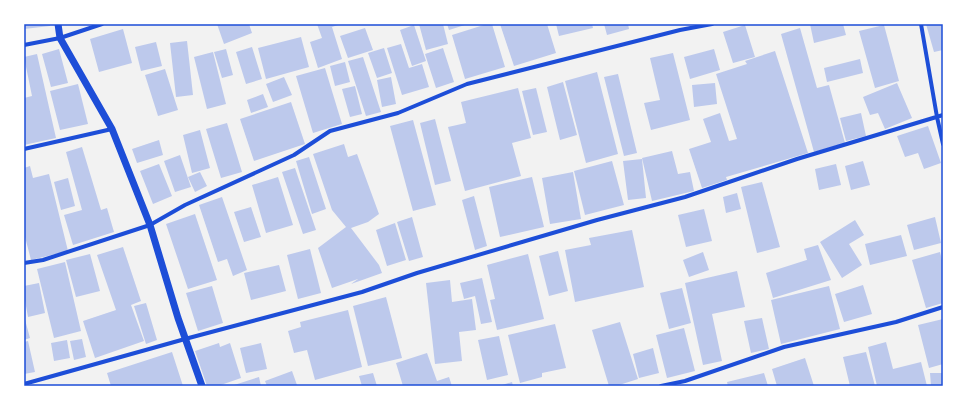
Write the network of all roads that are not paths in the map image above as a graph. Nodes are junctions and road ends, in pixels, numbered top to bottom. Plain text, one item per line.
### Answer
1 (58, 24) edge
2 (102, 24) edge
3 (712, 24) edge
4 (921, 24) edge
5 (60, 38) junction
6 (24, 45) edge
7 (943, 115) edge
8 (937, 117) junction
9 (112, 129) junction
10 (943, 144) edge
11 (24, 149) edge
12 (150, 225) junction
13 (24, 263) edge
14 (943, 307) edge
15 (185, 339) junction
16 (24, 384) edge
17 (202, 386) edge
18 (661, 386) edge

1 - 5 street
2 - 5 street
3 - 12 street
4 - 8 street
5 - 6 street
5 - 9 street
7 - 8 street
8 - 10 street
8 - 15 street
9 - 11 street
9 - 12 street
12 - 13 street
12 - 15 street
14 - 18 street
15 - 16 street
15 - 17 street

